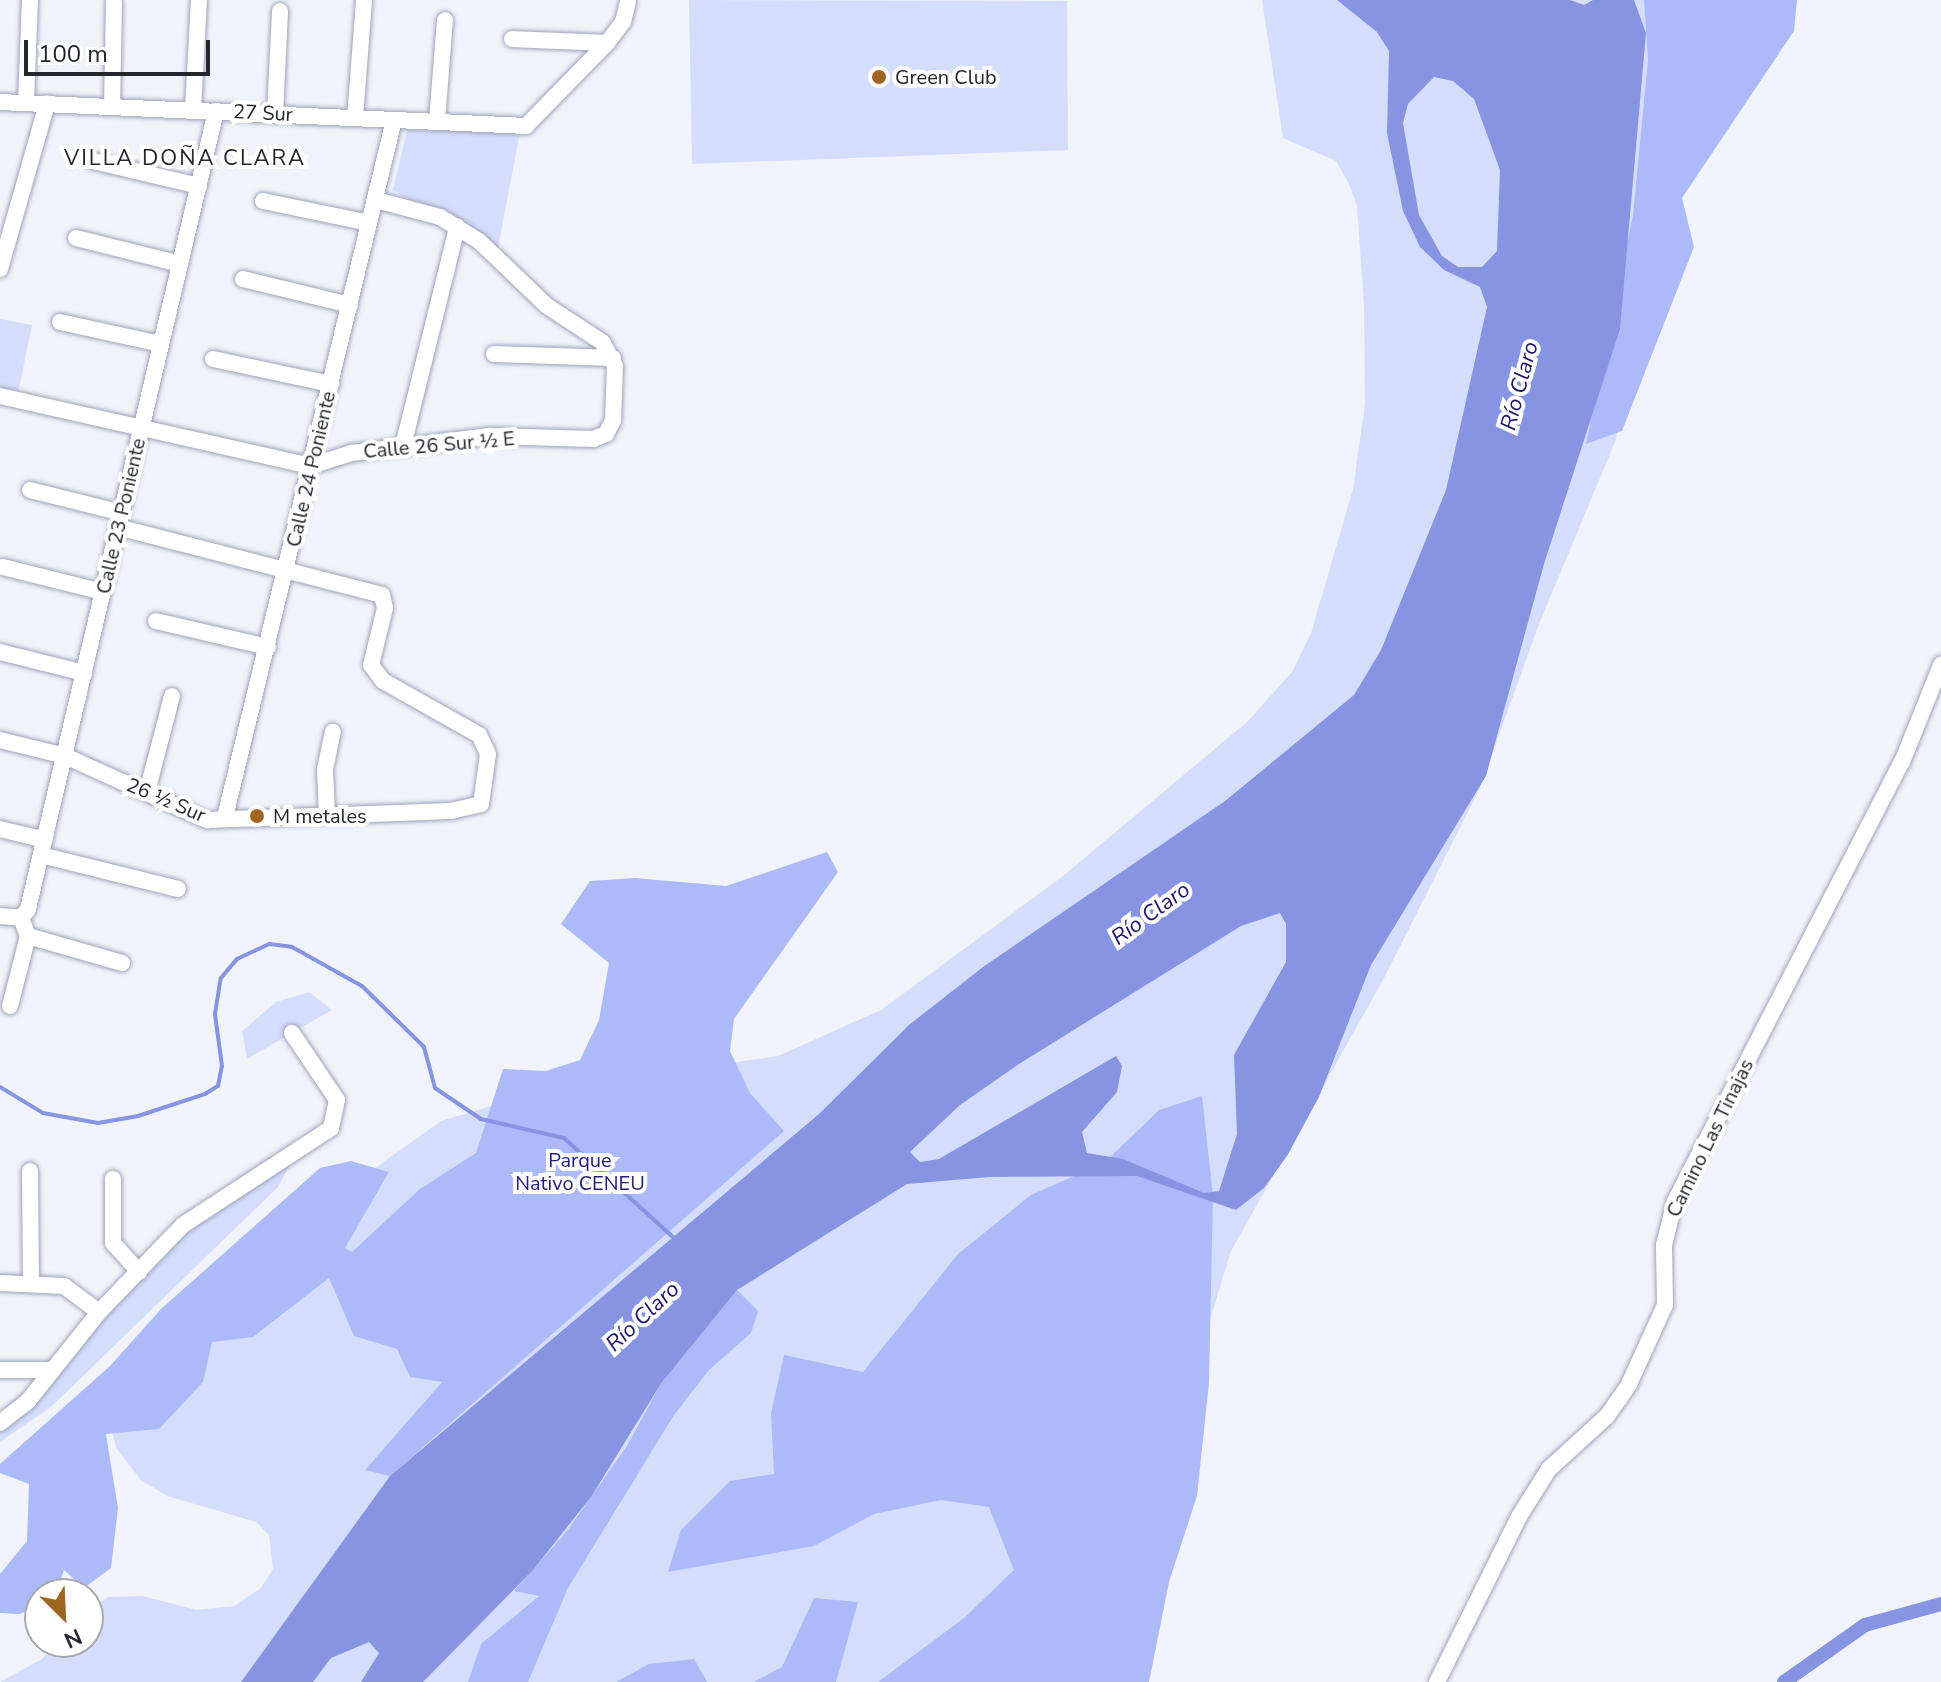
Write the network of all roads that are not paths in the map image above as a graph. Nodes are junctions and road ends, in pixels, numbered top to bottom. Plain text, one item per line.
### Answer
1 (30, 0) edge
2 (199, 0) edge
3 (364, 0) edge
4 (114, 2) dead end
5 (628, 2) dead end
6 (280, 11) dead end
7 (445, 20) dead end
8 (512, 39) dead end
9 (607, 43) junction
10 (0, 102) edge
11 (26, 103) junction
12 (47, 104) junction
13 (112, 107) junction
14 (193, 110) junction
15 (216, 111) junction
16 (275, 114) junction
17 (355, 118) junction
18 (394, 120) junction
19 (437, 121) junction
20 (93, 161) dead end
21 (199, 186) junction
22 (376, 200) junction
23 (263, 201) dead end
24 (6, 216) edge
25 (369, 223) junction
26 (457, 227) junction
27 (76, 238) dead end
28 (180, 264) junction
29 (0, 269) edge
30 (243, 279) dead end
31 (350, 305) junction
32 (60, 322) dead end
33 (161, 344) junction
34 (494, 354) dead end
35 (611, 354) junction
36 (213, 359) dead end
37 (331, 384) junction
38 (0, 396) edge
39 (142, 427) junction
40 (403, 446) junction
41 (311, 466) junction
42 (30, 490) dead end
43 (120, 520) junction
44 (3, 567) dead end
45 (287, 570) junction
46 (103, 592) junction
47 (156, 621) dead end
48 (268, 647) junction
49 (0, 652) edge
50 (1941, 665) edge
51 (84, 673) junction
52 (172, 696) dead end
53 (333, 732) dead end
54 (0, 740) edge
55 (65, 756) junction
56 (147, 792) junction
57 (327, 815) junction
58 (225, 817) junction
59 (0, 829) edge
60 (43, 848) junction
61 (178, 889) dead end
62 (0, 916) edge
63 (21, 918) junction
64 (28, 936) junction
65 (122, 963) dead end
66 (10, 1006) dead end
67 (292, 1033) dead end
68 (30, 1171) dead end
69 (113, 1179) dead end
70 (139, 1272) junction
71 (0, 1283) edge
72 (31, 1283) junction
73 (99, 1312) junction
74 (0, 1370) edge
75 (53, 1370) junction
76 (0, 1423) edge
77 (1437, 1682) edge

1 - 11 street
2 - 14 street
3 - 17 street
4 - 13 street
5 - 9 street
6 - 16 street
7 - 19 street
8 - 9 street
9 - 19 street, 27 Sur
10 - 11 street, 27 Sur
11 - 12 street, 27 Sur
12 - 13 street, 27 Sur
12 - 24 street
13 - 14 street, 27 Sur
14 - 15 street, 27 Sur
15 - 16 street, 27 Sur
15 - 21 street, Calle 23 Poniente
16 - 17 street, 27 Sur
17 - 18 street, 27 Sur
18 - 19 street, 27 Sur
18 - 22 street, Calle 24 Poniente
20 - 21 street
21 - 28 street, Calle 23 Poniente
22 - 25 street, Calle 24 Poniente
22 - 26 street
23 - 25 street
24 - 29 street
25 - 31 street, Calle 24 Poniente
26 - 35 street
26 - 40 street
27 - 28 street
28 - 33 street, Calle 23 Poniente
30 - 31 street
31 - 37 street, Calle 24 Poniente
32 - 33 street
33 - 39 street, Calle 23 Poniente
34 - 35 street
35 - 40 street, Calle 26 Sur ½ E
36 - 37 street
37 - 41 street, Calle 24 Poniente
38 - 39 street
39 - 41 street
39 - 43 street, Calle 23 Poniente
40 - 41 street, Calle 26 Sur ½ E
41 - 45 street, Calle 24 Poniente
42 - 43 street
43 - 45 street
43 - 46 street, Calle 23 Poniente
44 - 46 street
45 - 48 street, Calle 24 Poniente
45 - 57 street, 26 ½ Sur
46 - 51 street, Calle 23 Poniente
47 - 48 street
48 - 58 street, Calle 24 Poniente
49 - 51 street
50 - 77 street, Camino Las Tinajas
51 - 55 street, Calle 23 Poniente
52 - 56 street
53 - 57 street
54 - 55 street, 26 ½ Sur
55 - 56 street, 26 ½ Sur
55 - 60 street, Calle 23 Poniente
56 - 58 street, 26 ½ Sur
57 - 58 street, 26 ½ Sur
59 - 60 street
60 - 61 street
60 - 63 street, Calle 23 Poniente
62 - 63 street
63 - 64 street
64 - 65 street
64 - 66 street
67 - 70 street
68 - 72 street
69 - 70 street
70 - 73 street
71 - 72 street
72 - 73 street
73 - 75 street
74 - 75 street
75 - 76 street

